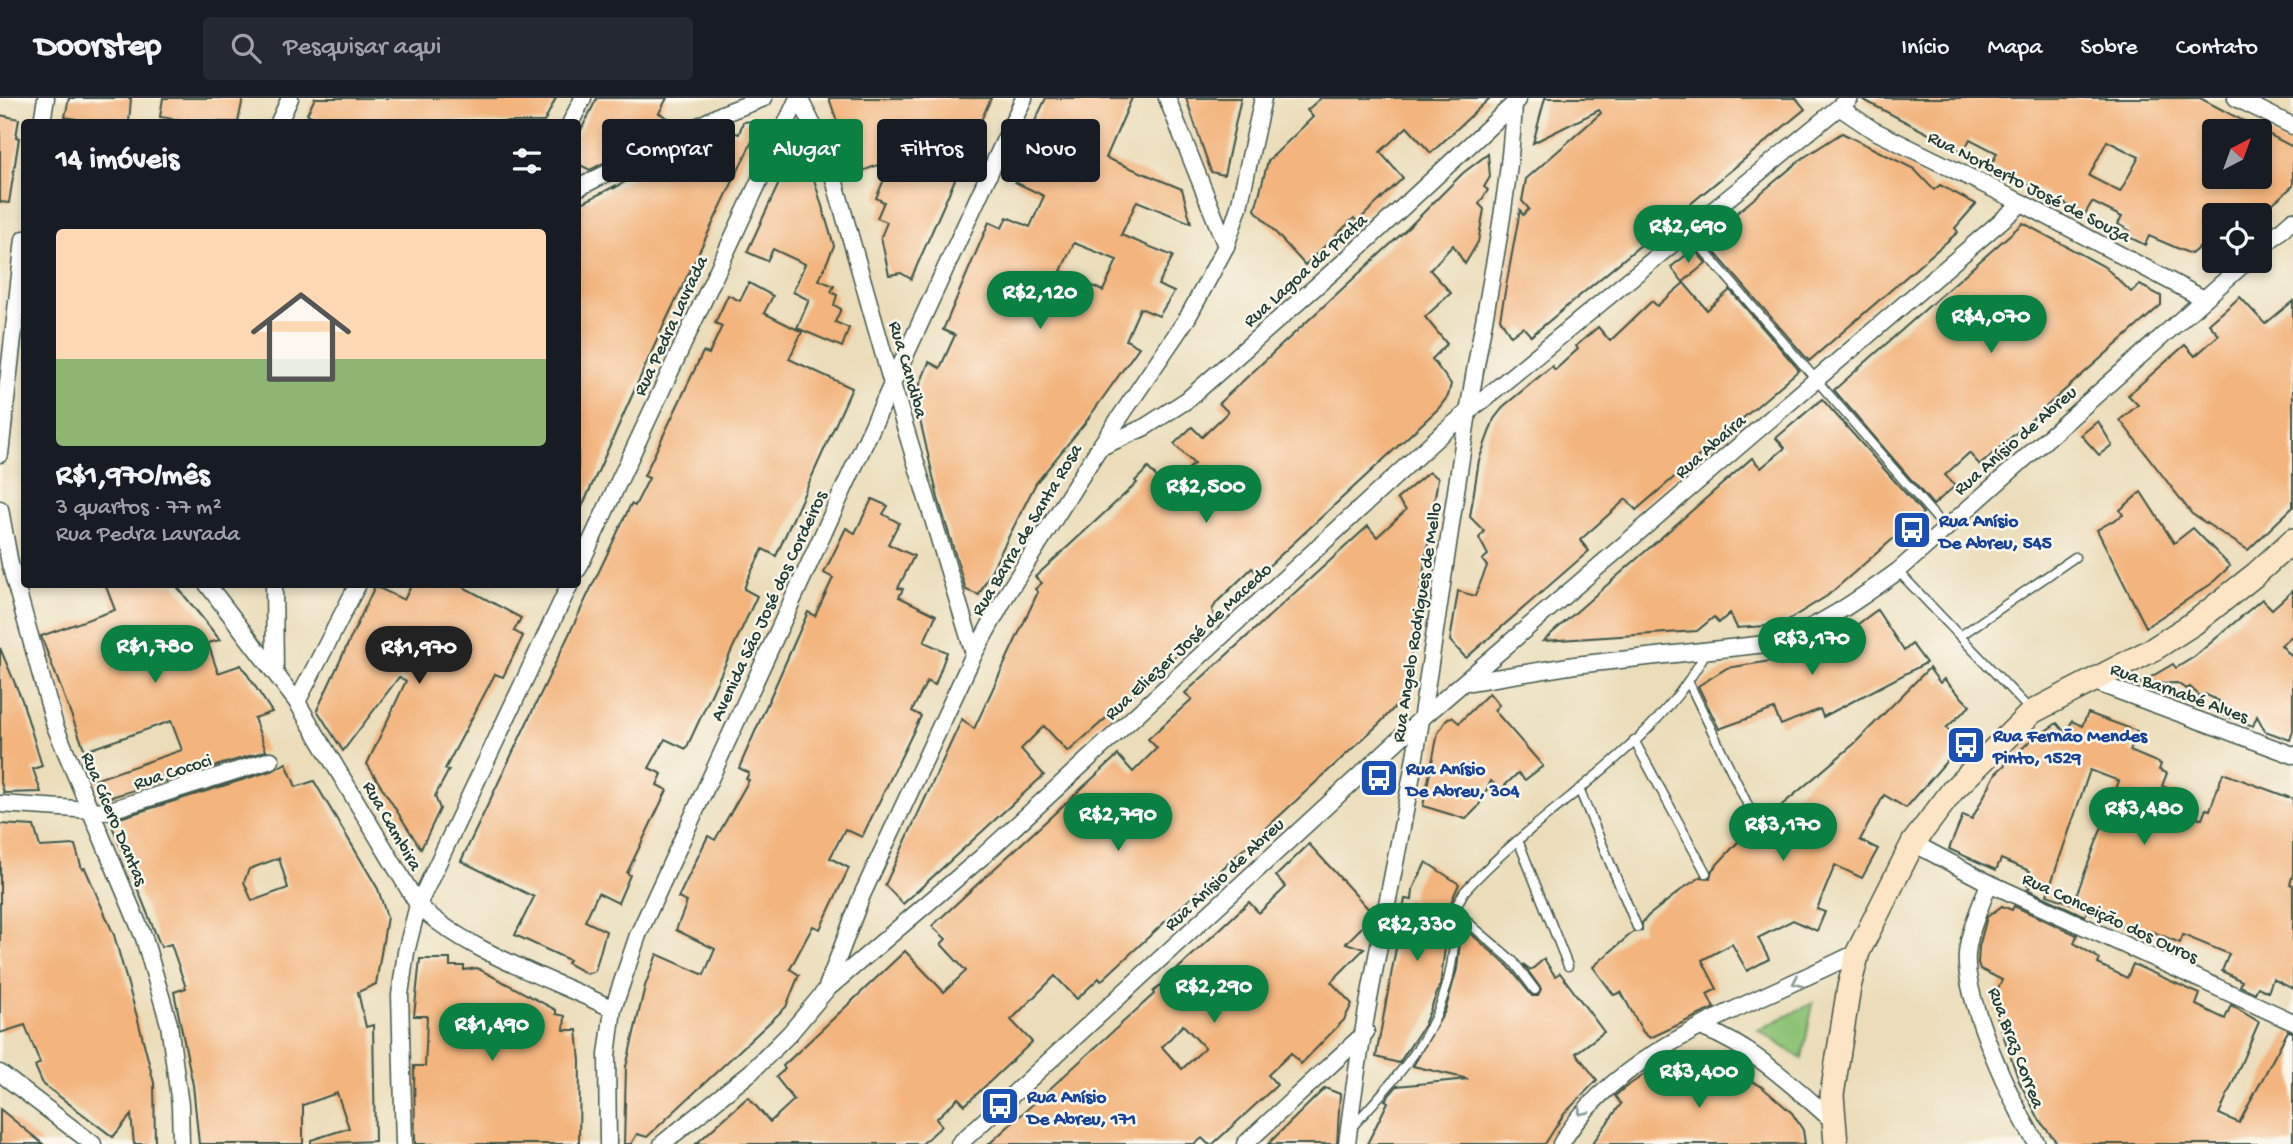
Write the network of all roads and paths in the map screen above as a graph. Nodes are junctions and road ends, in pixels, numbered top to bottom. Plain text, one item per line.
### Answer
1 (46, 98) edge
2 (290, 98) edge
3 (583, 98) edge
4 (764, 98) edge
5 (799, 98) edge
6 (1024, 98) edge
7 (1167, 98) edge
8 (1263, 98) edge
9 (2236, 98) edge
10 (1517, 101) edge
11 (1844, 103) edge
12 (42, 119) edge
13 (280, 119) edge
14 (572, 119) edge
15 (2293, 126) edge
16 (581, 186) edge
17 (2022, 203) junction
18 (2293, 220) edge
19 (1687, 231) junction
20 (2272, 239) edge
21 (1226, 246) junction
22 (2233, 273) edge
23 (21, 281) edge
24 (2204, 299) junction
25 (1815, 381) junction
26 (892, 384) junction
27 (1468, 412) junction
28 (1099, 448) junction
29 (0, 454) edge
30 (0, 509) edge
31 (1945, 528) junction
32 (2293, 540) edge
33 (2075, 557) dead end
34 (581, 563) edge
35 (1898, 571) junction
36 (210, 588) edge
37 (274, 588) edge
38 (356, 588) edge
39 (568, 588) edge
40 (1960, 636) junction
41 (1706, 651) junction
42 (974, 654) junction
43 (275, 673) junction
44 (1688, 681) junction
45 (2092, 681) junction
46 (1466, 682) junction
47 (297, 702) junction
48 (2032, 712) junction
49 (1422, 718) junction
50 (1634, 740) junction
51 (2293, 755) edge
52 (271, 760) dead end
53 (1579, 789) junction
54 (0, 804) edge
55 (88, 809) junction
56 (1754, 818) dead end
57 (1518, 840) junction
58 (1913, 843) junction
59 (1706, 873) dead end
60 (1989, 883) junction
61 (418, 905) junction
62 (1457, 913) junction
63 (1637, 927) dead end
64 (1858, 952) junction
65 (1568, 966) dead end
66 (826, 990) junction
67 (1535, 990) dead end
68 (612, 1009) junction
69 (2293, 1022) edge
70 (1703, 1028) junction
71 (1366, 1032) junction
72 (0, 1074) edge
73 (1833, 1121) junction
74 (1348, 1138) edge
75 (93, 1144) edge
76 (181, 1144) edge
77 (404, 1144) edge
78 (608, 1144) edge
79 (662, 1144) edge
80 (960, 1144) edge
81 (1245, 1144) edge
82 (1561, 1144) edge
83 (1836, 1144) edge
84 (2037, 1144) edge

1 - 12 street
2 - 13 street
3 - 14 street
4 - 16 street
5 - 26 street, Rua Candiba
5 - 34 street, Rua Pedra Lavrada
6 - 26 street, Avenida São José dos Cordeiros
7 - 21 street
8 - 21 street, Rua Barra de Santa Rosa
9 - 15 street
10 - 27 street, Rua Angelo Rodrigues de Mello
10 - 28 street, Rua Lagoa da Prata
11 - 17 street, Rua Norberto José de Souza
11 - 19 street, Rua Eliezer José de Macedo
17 - 24 street, Rua Norberto José de Souza
17 - 25 street, Rua Abaíra
18 - 20 street
19 - 25 lane
19 - 27 street, Rua Eliezer José de Macedo
21 - 28 street, Rua Barra de Santa Rosa
22 - 24 street, Rua Anísio de Abreu
23 - 29 street
24 - 31 street, Rua Anísio de Abreu
25 - 31 lane
25 - 46 street, Rua Abaíra
26 - 42 street, Rua Candiba
26 - 68 street, Avenida São José dos Cordeiros
27 - 49 street, Rua Angelo Rodrigues de Mello
27 - 66 street, Rua Eliezer José de Macedo
28 - 42 street, Rua Barra de Santa Rosa
30 - 55 street, Rua Cícero Dantas
31 - 35 street, Rua Anísio de Abreu
32 - 45 street
33 - 40 lane
35 - 40 lane
35 - 41 street, Rua Anísio de Abreu
36 - 43 street, Rua Cambira
37 - 43 street
38 - 47 street
39 - 61 street
40 - 48 lane
41 - 44 lane
41 - 46 street, Rua Anísio de Abreu
42 - 66 street, Rua Barra de Santa Rosa
43 - 47 street, Rua Cambira
44 - 50 lane
44 - 56 lane
45 - 48 street
45 - 51 street, Rua Barnabé Alves
46 - 49 street, Rua Abaíra
47 - 61 street, Rua Cambira
48 - 58 street
49 - 71 street, Rua Angelo Rodrigues de Mello
49 - 80 street, Rua Anísio de Abreu
50 - 53 lane
50 - 59 lane
52 - 55 street, Rua Cococi
53 - 57 lane
53 - 63 lane
54 - 55 street, Rua Cococi
55 - 76 street, Rua Cícero Dantas
57 - 62 lane
57 - 65 lane
58 - 60 street, Rua Conceição dos Ouros
58 - 64 street
60 - 69 street, Rua Conceição dos Ouros
60 - 84 street, Rua Braz Correa
61 - 68 street, Rua Cambira
61 - 77 street
62 - 67 lane
62 - 74 lane
64 -> 70 street
64 - 73 street
66 - 79 street, Rua Eliezer José de Macedo
68 - 78 street, Avenida São José dos Cordeiros
70 - 73 street
70 -> 82 street
71 - 74 street, Rua Angelo Rodrigues de Mello
71 - 81 street
72 - 75 street
73 - 83 street

